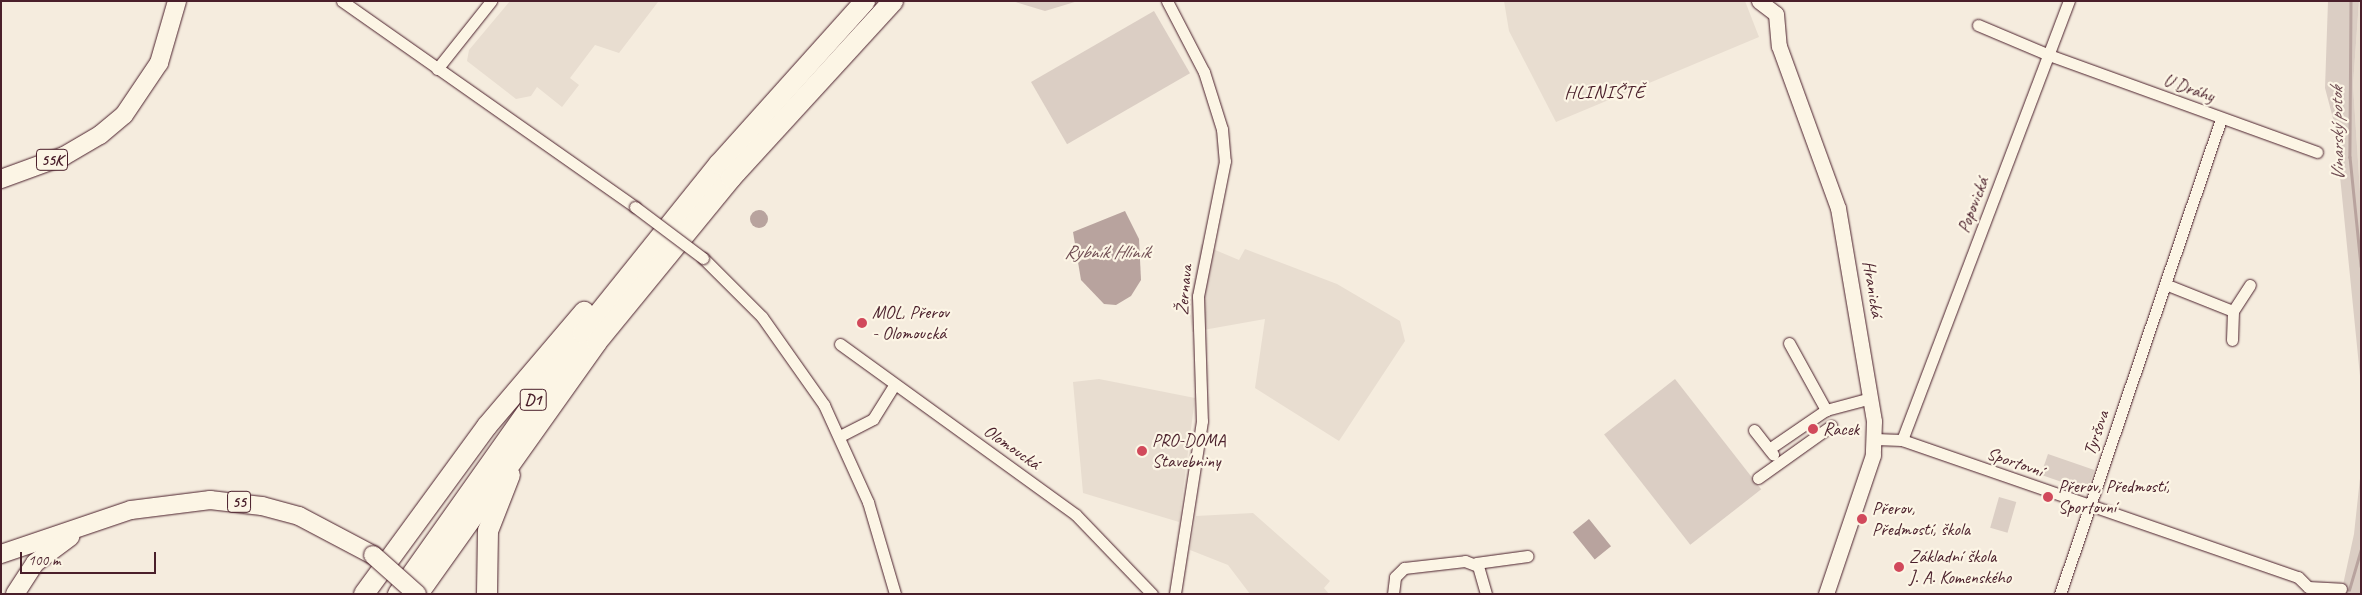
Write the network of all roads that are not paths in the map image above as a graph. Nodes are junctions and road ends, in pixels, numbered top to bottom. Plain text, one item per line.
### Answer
1 (177, 1) edge
2 (342, 1) edge
3 (491, 1) edge
4 (865, 1) edge
5 (892, 1) edge
6 (1168, 1) edge
7 (1759, 1) edge
8 (2069, 1) edge
9 (1777, 8) edge
10 (1978, 25) dead end
11 (2049, 55) junction
12 (437, 69) junction
13 (2221, 118) junction
14 (2317, 152) dead end
15 (1, 179) edge
16 (678, 212) junction
17 (2165, 284) junction
18 (2250, 285) dead end
19 (2233, 311) junction
20 (2232, 340) dead end
21 (1789, 343) dead end
22 (840, 344) dead end
23 (894, 386) junction
24 (1871, 398) junction
25 (1826, 410) junction
26 (538, 420) junction
27 (1831, 426) dead end
28 (1754, 430) dead end
29 (840, 436) junction
30 (1875, 439) junction
31 (1902, 440) junction
32 (1769, 449) junction
33 (1780, 462) junction
34 (1758, 478) dead end
35 (2090, 507) junction
36 (115, 515) junction
37 (1, 554) edge
38 (1528, 556) dead end
39 (1476, 563) junction
40 (2341, 589) dead end
41 (2308, 590) edge
42 (15, 594) edge
43 (364, 594) edge
44 (398, 594) edge
45 (417, 594) edge
46 (487, 594) edge
47 (895, 594) edge
48 (1152, 594) edge
49 (1175, 594) edge
50 (1392, 594) edge
51 (1486, 594) edge
52 (1826, 594) edge
53 (2060, 594) edge

1 - 15 main road, 55K
2 - 12 street
3 - 12 street
4 - 16 highway, D1
5 - 26 highway, D1
6 - 49 street, Žernava
7 - 9 main road, Hranická
8 - 11 street, Popovická
9 - 24 main road, Hranická
10 - 11 street
11 - 13 street, U Dráhy
11 - 31 street, Popovická
12 - 29 street, bridge
13 - 14 street, U Dráhy
13 - 17 street, Tyršova
16 - 43 highway
16 - 44 highway, D1
17 - 19 street
17 - 35 street, Tyršova
18 - 19 street
19 - 20 street
21 - 25 street
22 - 23 street, Olomoucká
23 - 29 street
23 - 48 street, Olomoucká
24 - 25 street
24 - 30 main road, Hranická
25 - 32 street
26 - 45 highway, D1
26 - 46 highway
27 - 33 street
28 - 32 street
29 - 47 street
30 - 31 street, Sportovní
30 - 52 main road, Hranická
31 - 35 street, Sportovní
32 - 33 street
33 - 34 street
35 - 41 street, Sportovní
35 - 53 street, Tyršova
36 - 37 main road, 55
36 - 42 main road, 55
36 - 45 main road, 55, bridge
38 - 39 street
39 - 50 street
39 - 51 street
40 - 41 street

